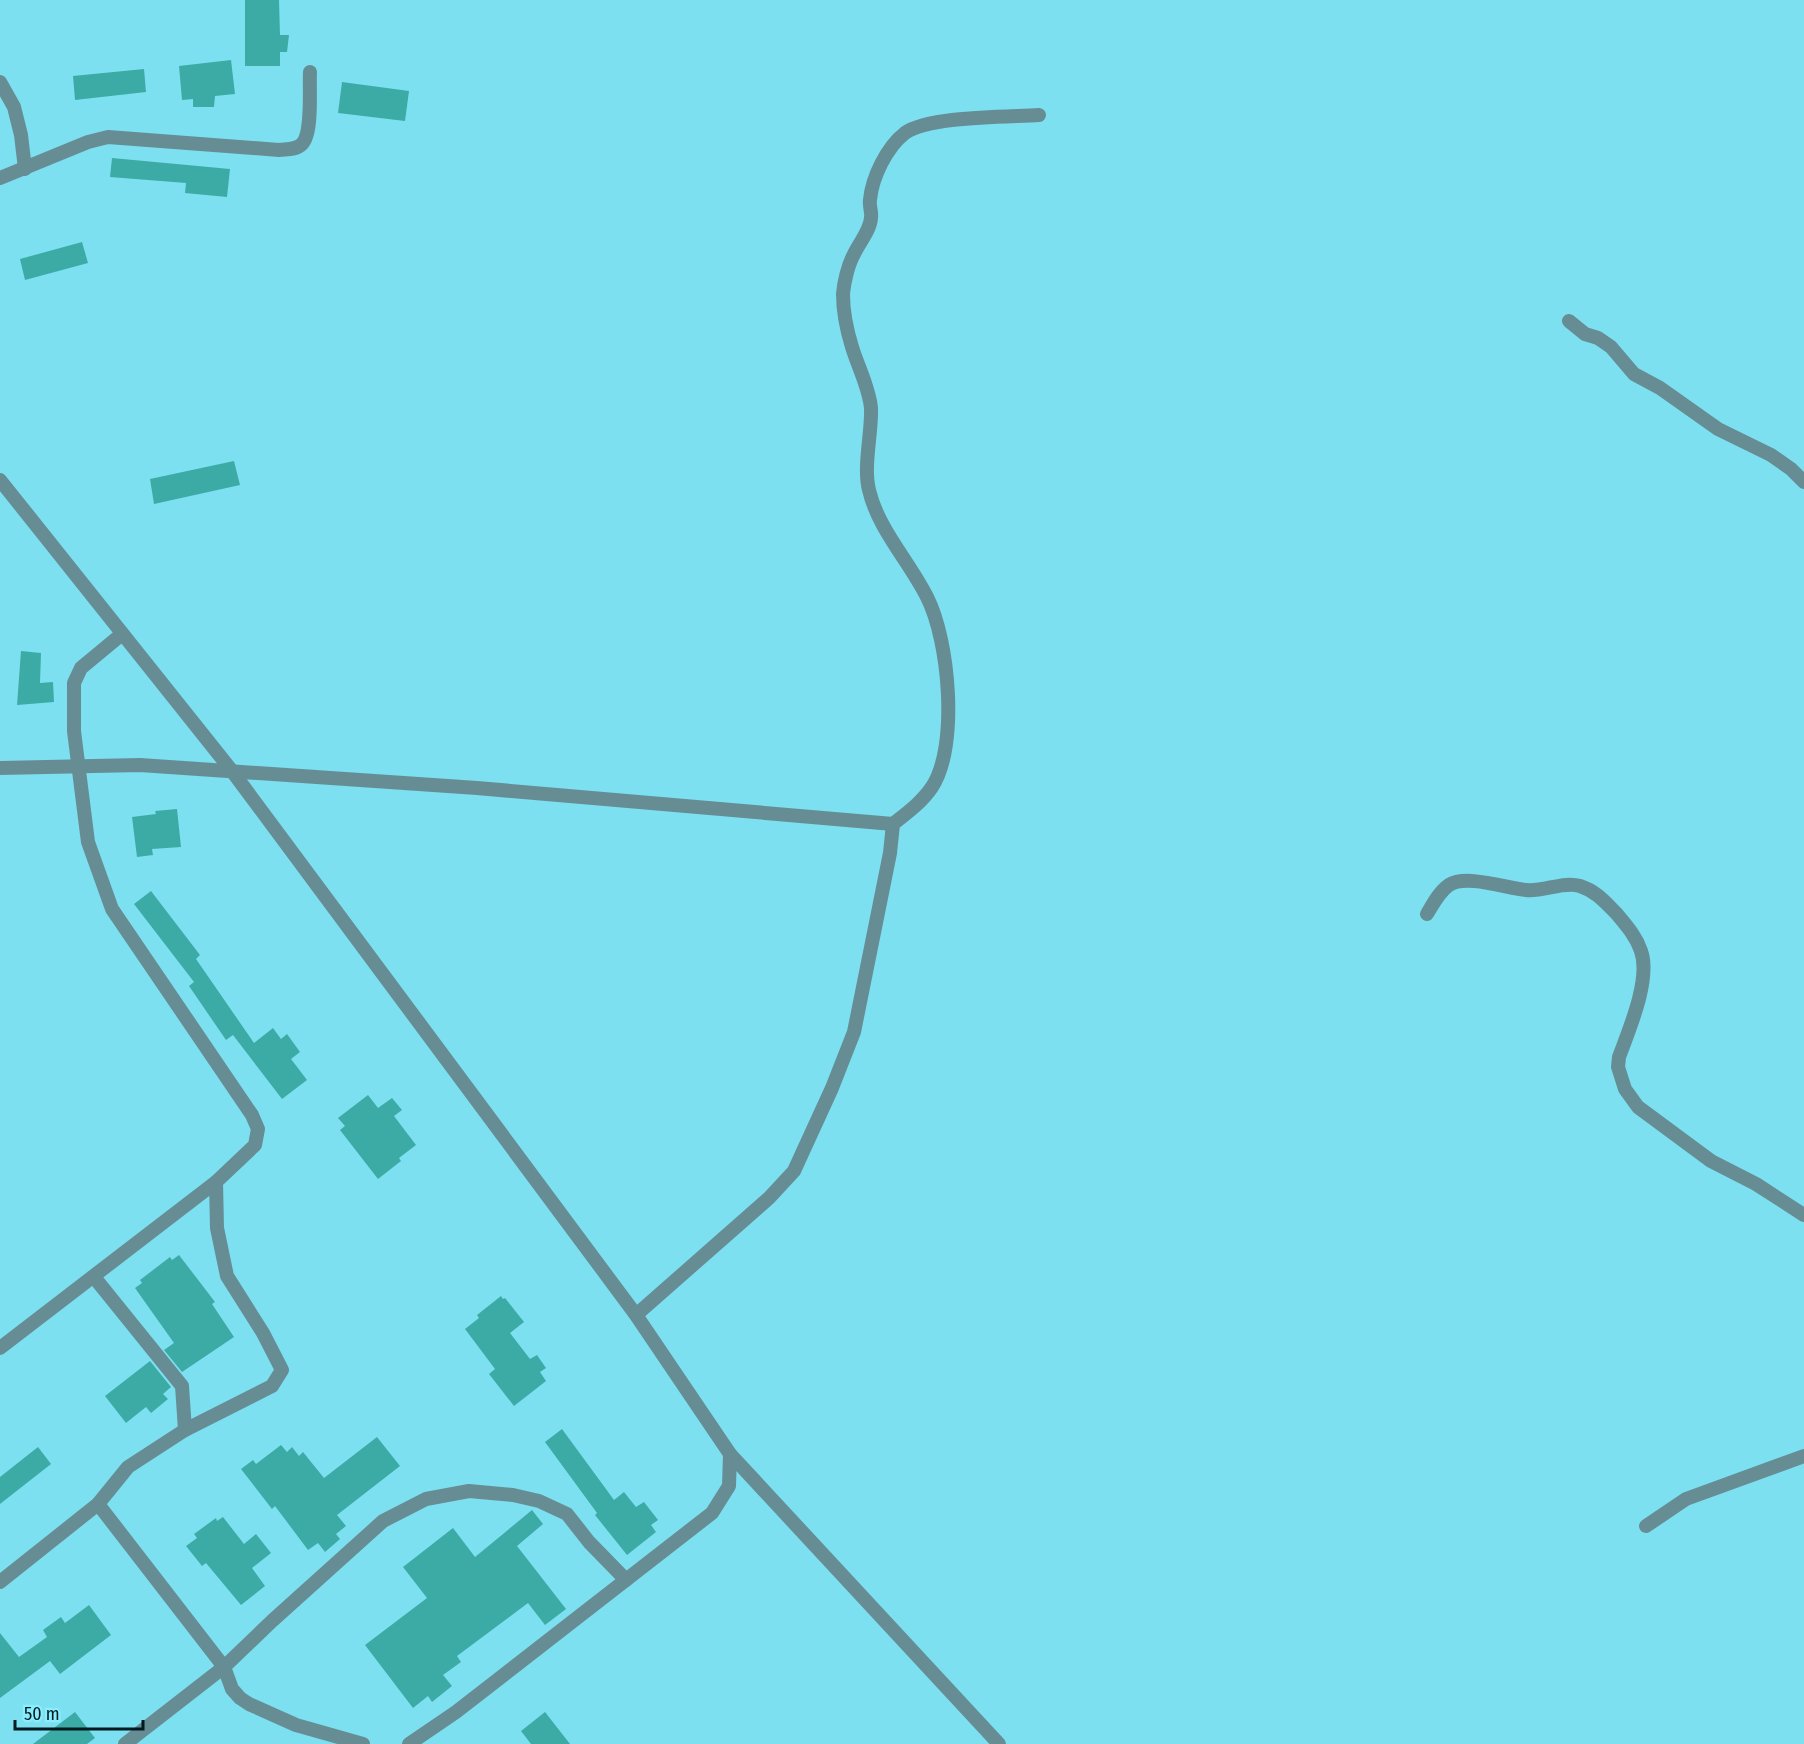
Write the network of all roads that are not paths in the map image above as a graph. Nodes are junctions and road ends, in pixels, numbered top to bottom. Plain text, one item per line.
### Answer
1 (310, 72) dead end
2 (0, 82) edge
3 (1039, 115) dead end
4 (25, 169) junction
5 (0, 178) edge
6 (1569, 321) dead end
7 (0, 480) edge
8 (1804, 482) edge
9 (122, 634) junction
10 (78, 766) junction
11 (0, 768) edge
12 (232, 771) junction
13 (893, 824) junction
14 (1427, 914) dead end
15 (216, 1182) junction
16 (1804, 1215) edge
17 (94, 1277) junction
18 (636, 1315) junction
19 (0, 1348) edge
20 (184, 1430) junction
21 (730, 1454) junction
22 (1804, 1456) edge
23 (98, 1504) junction
24 (1646, 1526) dead end
25 (626, 1580) junction
26 (0, 1582) edge
27 (224, 1667) junction
28 (346, 1742) edge
29 (125, 1744) edge
30 (363, 1744) edge
31 (409, 1744) edge
32 (999, 1744) edge

1 - 4 street
2 - 4 street
3 - 13 street
4 - 5 street
6 - 8 street
7 - 9 street
9 - 10 street
9 - 12 street
10 - 11 street
10 - 12 street
10 - 15 street
12 - 13 street
12 - 18 street
13 - 18 street
14 - 16 street
15 - 17 street
15 - 20 street
17 - 19 street
17 - 20 street
18 - 21 street
20 - 23 street
21 - 25 street
21 - 32 street
22 - 24 street
23 - 26 street
23 - 27 street
25 - 27 street
25 - 31 street
27 - 28 street
27 - 29 street
28 - 30 street

